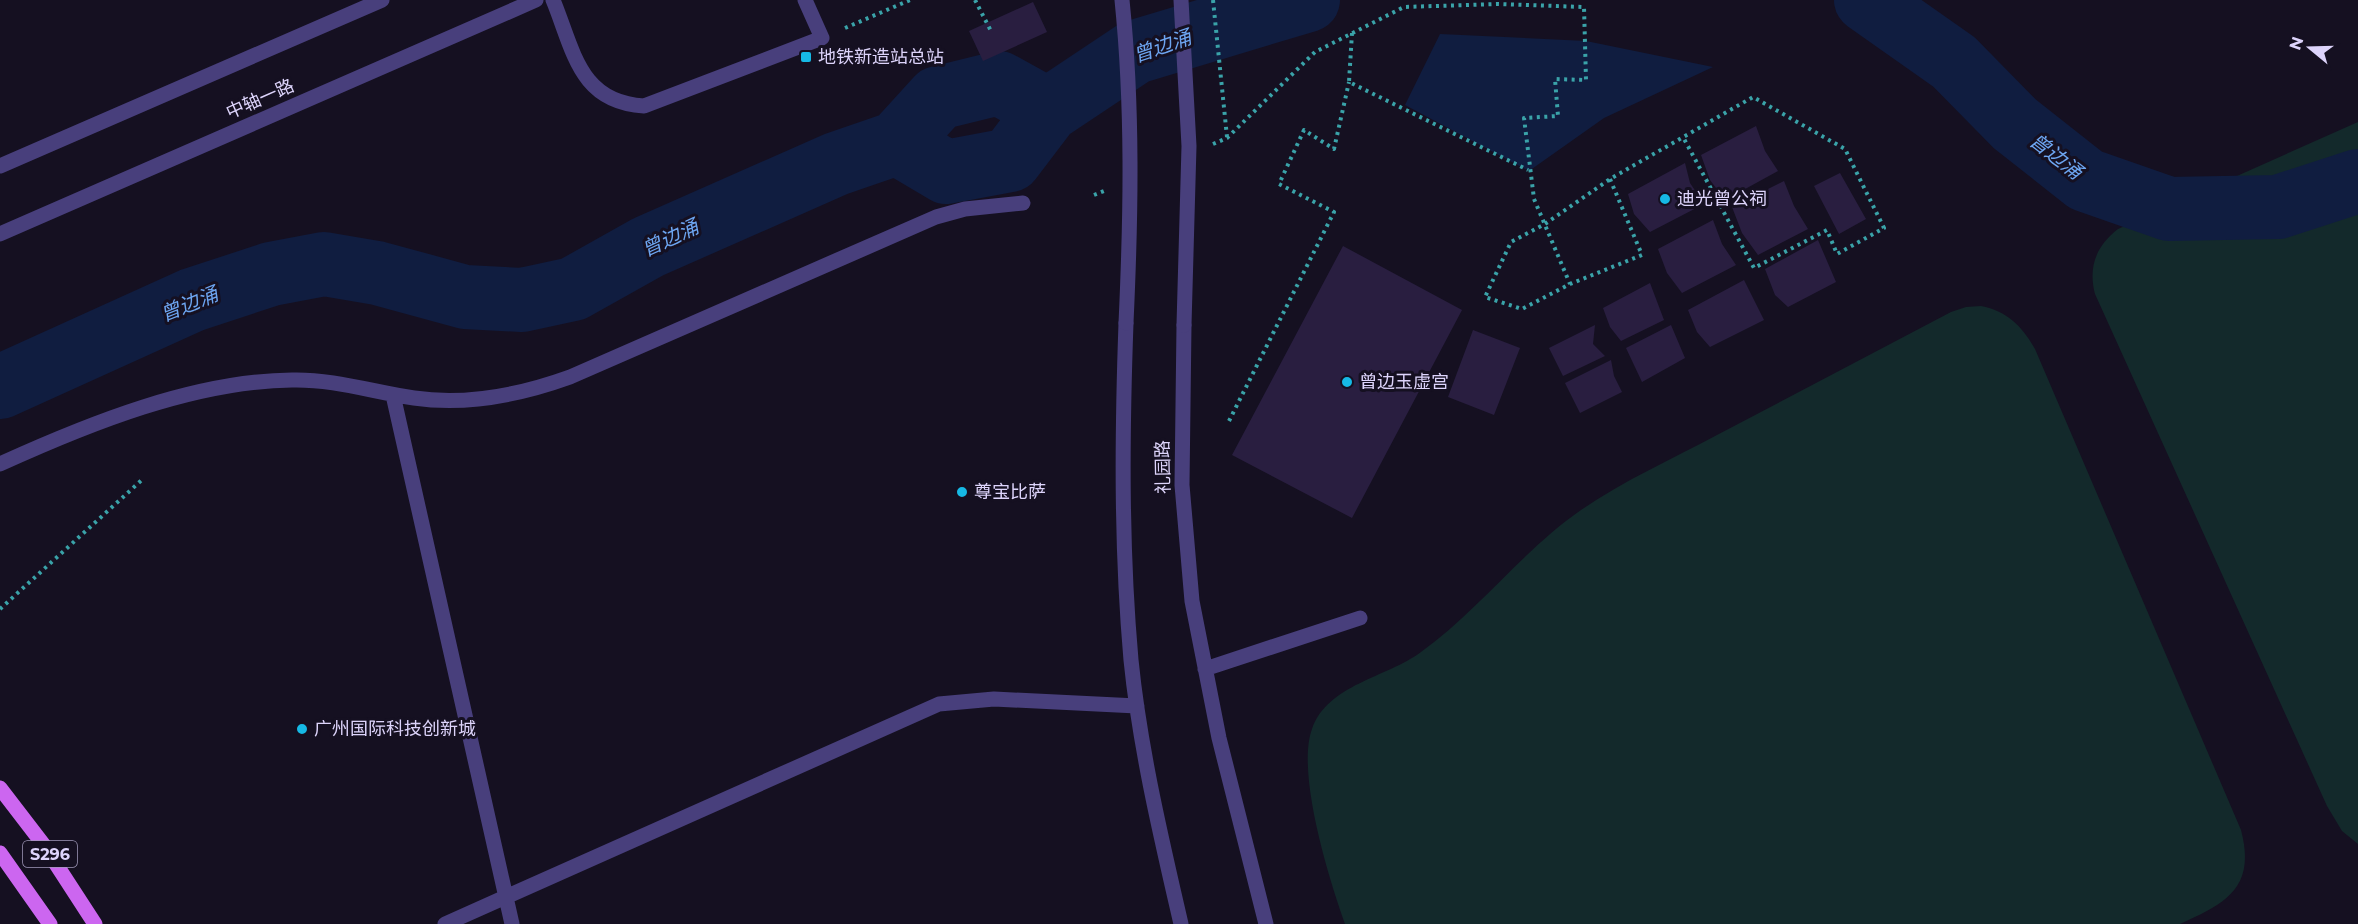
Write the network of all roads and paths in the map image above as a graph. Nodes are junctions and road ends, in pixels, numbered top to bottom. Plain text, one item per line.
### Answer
1 (382, 0) edge
2 (536, 0) edge
3 (553, 0) edge
4 (806, 0) edge
5 (910, 0) edge
6 (975, 0) edge
7 (1122, 0) edge
8 (1180, 0) edge
9 (1213, 0) edge
10 (992, 33) dead end
11 (1352, 33) junction
12 (822, 38) junction
13 (1349, 82) junction
14 (1683, 137) junction
15 (1227, 138) junction
16 (1206, 147) dead end
17 (0, 166) edge
18 (1529, 171) junction
19 (1610, 179) junction
20 (1114, 186) dead end
21 (1094, 195) dead end
22 (1023, 203) dead end
23 (1545, 224) junction
24 (0, 234) edge
25 (1570, 284) junction
26 (393, 395) junction
27 (1229, 421) dead end
28 (0, 464) edge
29 (144, 478) dead end
30 (0, 609) edge
31 (1360, 618) dead end
32 (1205, 669) junction
33 (1137, 706) junction
34 (0, 788) edge
35 (0, 853) edge
36 (506, 897) junction
37 (50, 924) edge
38 (95, 924) edge
39 (445, 924) edge
40 (512, 924) edge
41 (1181, 924) edge
42 (1266, 924) edge

1 - 17 street
2 - 24 street, 中轴一路
3 - 12 street
4 - 12 street
5 - 12 path
6 - 10 path
7 - 33 street, bridge
8 - 32 street, 礼园路, bridge
9 - 15 path
11 - 13 path
11 - 15 path
11 - 18 path
13 - 18 path
13 - 27 path
14 - 14 path
14 - 19 path
15 - 16 path
18 - 23 path
19 - 23 path
19 - 25 path
20 - 21 path
22 - 26 street
23 - 25 path
23 - 25 path
26 - 28 street
26 - 36 street
29 - 30 path
31 - 32 street
32 - 42 street, 礼园路
33 - 36 street
33 - 41 street
34 - 38 main road, S296
35 - 37 main road, S296
36 - 39 street
36 - 40 street

